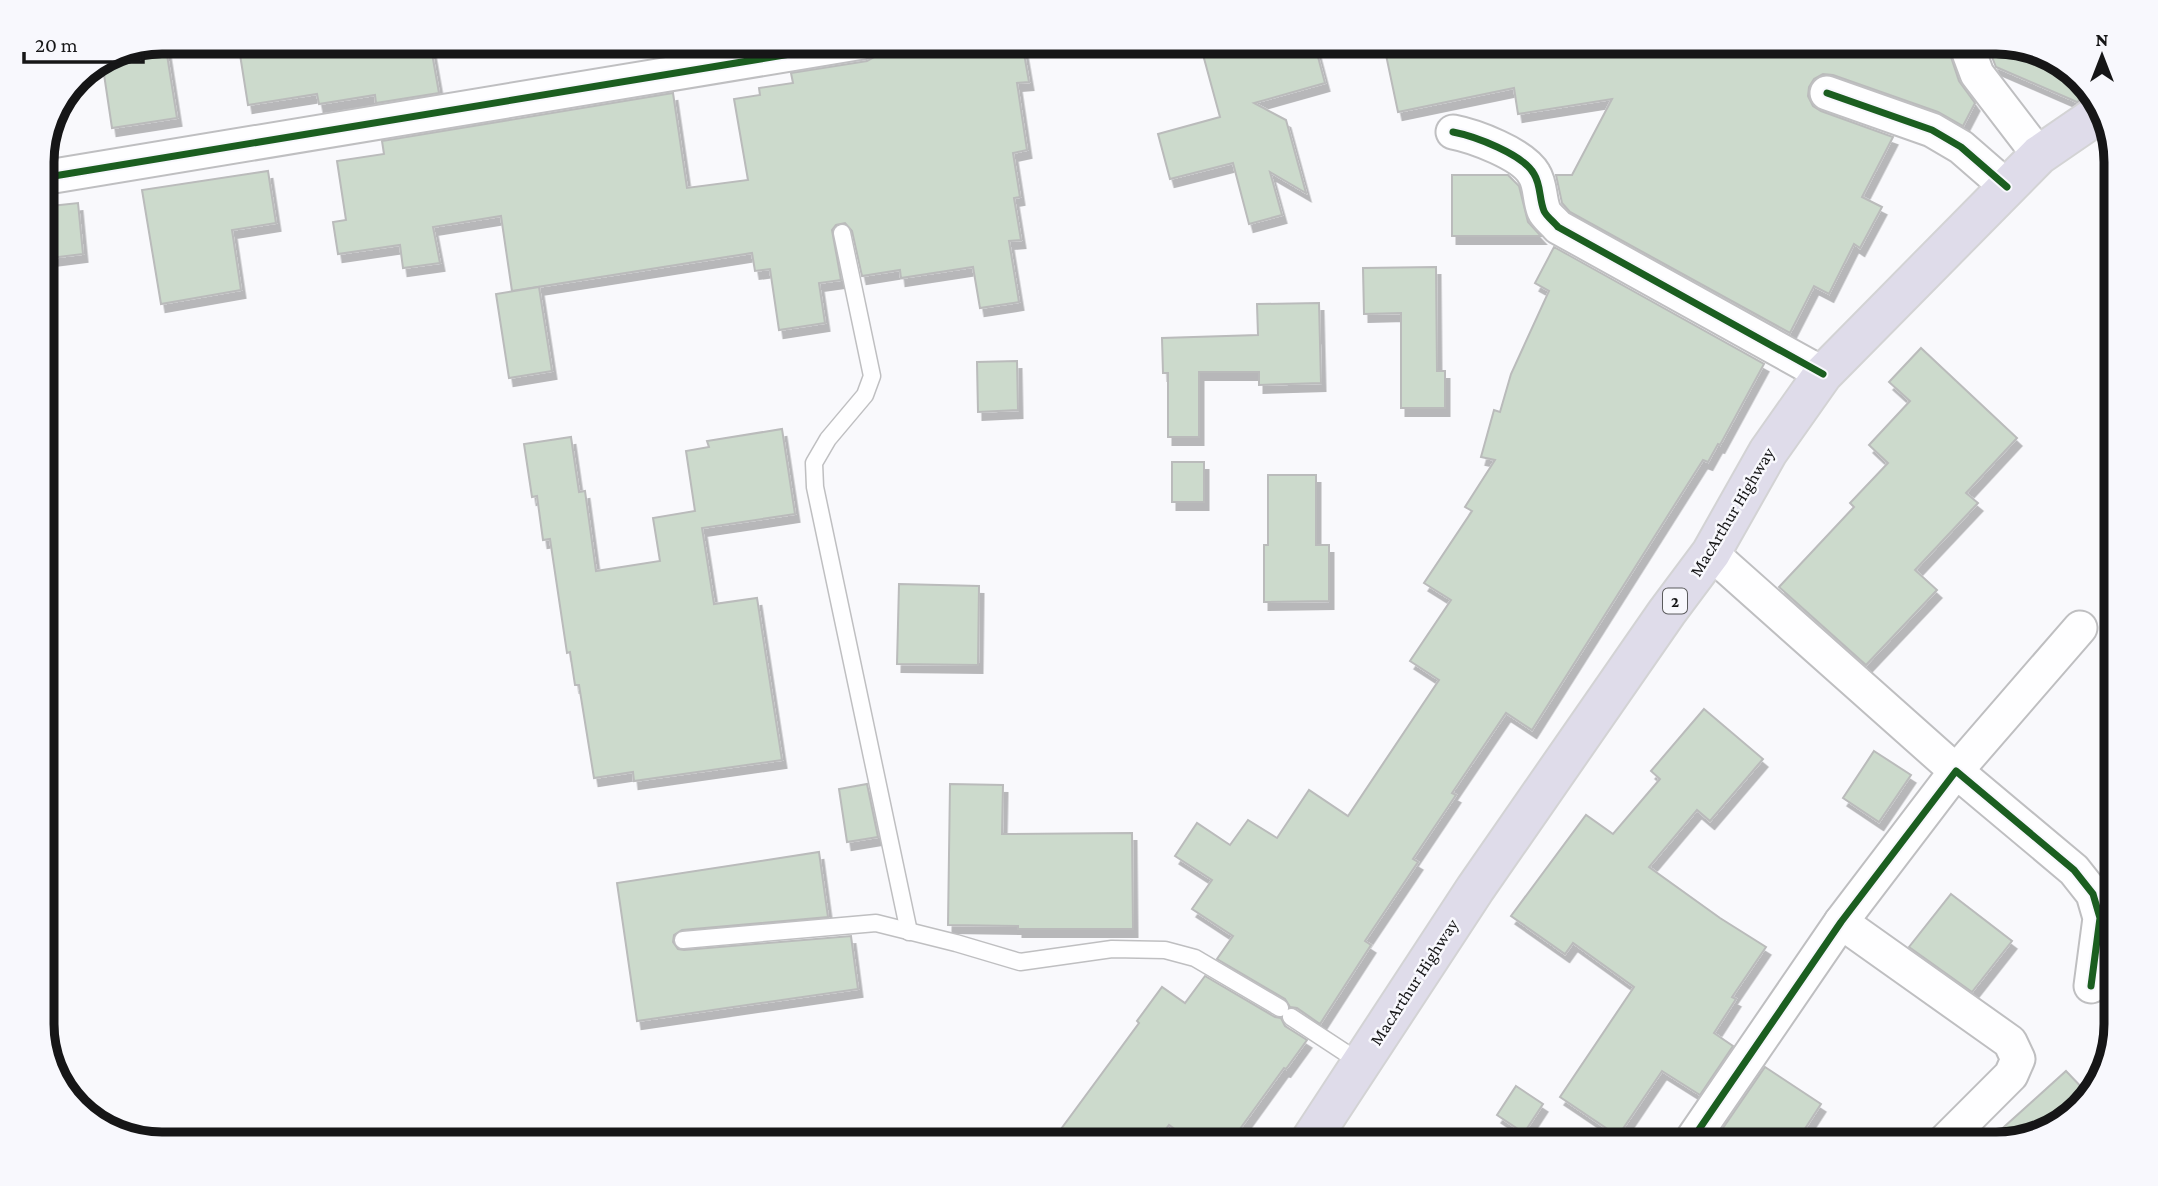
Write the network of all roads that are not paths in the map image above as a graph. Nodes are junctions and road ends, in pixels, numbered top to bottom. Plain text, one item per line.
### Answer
1 (728, 54) edge
2 (1970, 54) edge
3 (705, 56) edge
4 (1827, 93) dead end
5 (2094, 117) edge
6 (1453, 132) dead end
7 (2039, 155) junction
8 (54, 176) edge
9 (2007, 187) junction
10 (842, 233) dead end
11 (1823, 374) junction
12 (1711, 553) junction
13 (2080, 628) dead end
14 (1956, 771) junction
15 (1841, 922) junction
16 (909, 932) junction
17 (682, 940) dead end
18 (2091, 986) dead end
19 (1361, 1063) junction
20 (1316, 1132) edge
21 (1697, 1132) edge
22 (1954, 1132) edge

1 - 3 street
2 - 7 street
3 - 8 street
4 - 9 street
5 - 7 highway, MacArthur Highway / 2
6 - 11 street
7 - 9 highway, MacArthur Highway / 2
9 - 11 highway, MacArthur Highway / 2
10 - 16 lane
11 - 12 highway, MacArthur Highway / 2
12 - 14 street
12 - 19 highway, MacArthur Highway / 2
13 - 14 street
14 - 15 street
14 - 18 street
15 - 21 street
15 - 22 street
16 - 17 lane
16 - 19 lane
19 - 20 highway, MacArthur Highway / 2

